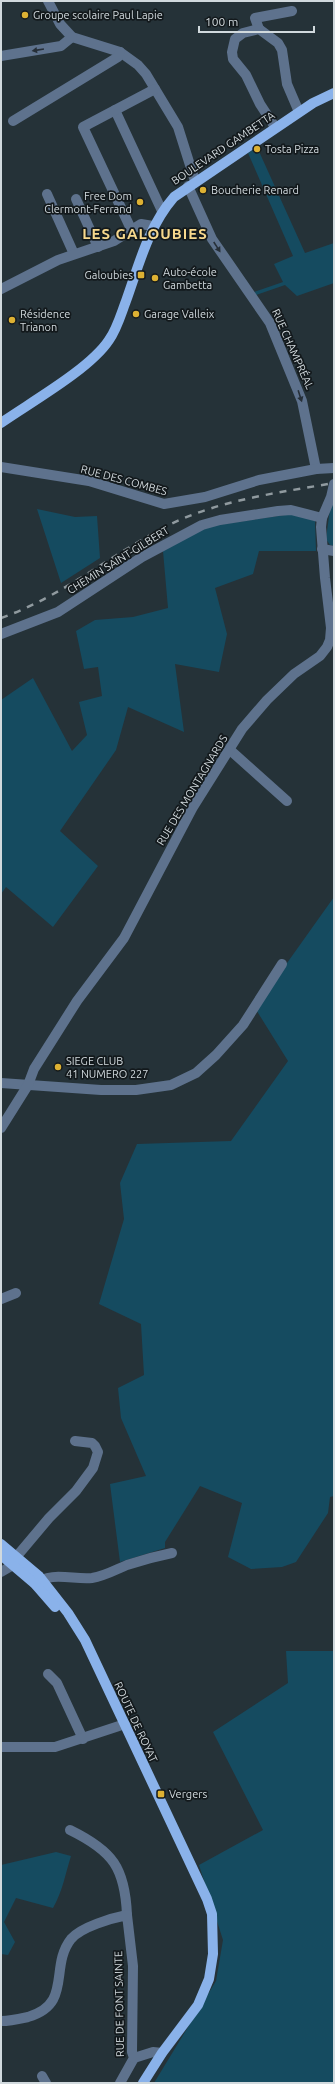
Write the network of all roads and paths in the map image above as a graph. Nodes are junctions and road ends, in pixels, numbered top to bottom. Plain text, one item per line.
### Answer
1 (48, 1) edge
2 (292, 11) dead end
3 (259, 29) junction
4 (72, 37) junction
5 (120, 52) junction
6 (1, 56) edge
7 (155, 88) junction
8 (334, 93) edge
9 (115, 110) junction
10 (299, 112) junction
11 (13, 121) dead end
12 (275, 128) junction
13 (192, 184) junction
14 (47, 194) dead end
15 (76, 199) dead end
16 (162, 211) junction
17 (154, 226) junction
18 (131, 229) junction
19 (98, 247) junction
20 (74, 254) junction
21 (1, 289) edge
22 (1, 423) edge
23 (1, 467) edge
24 (334, 468) edge
25 (316, 469) junction
26 (334, 484) edge
27 (332, 497) edge
28 (322, 518) junction
29 (322, 549) junction
30 (334, 551) edge
31 (1, 634) edge
32 (230, 750) junction
33 (287, 801) dead end
34 (282, 964) dead end
35 (1, 1083) edge
36 (28, 1085) junction
37 (1, 1128) edge
38 (16, 1293) dead end
39 (1, 1299) edge
40 (76, 1441) dead end
41 (1, 1544) edge
42 (172, 1553) dead end
43 (8, 1559) edge
44 (1, 1572) edge
45 (38, 1581) junction
46 (48, 1674) dead end
47 (122, 1725) junction
48 (83, 1740) junction
49 (1, 1747) edge
50 (70, 1830) dead end
51 (127, 1915) junction
52 (1, 2021) edge
53 (162, 2053) junction
54 (134, 2058) junction
55 (120, 2083) edge
56 (136, 2083) edge
57 (143, 2083) edge

1 - 4 street
2 - 3 street
3 - 10 street
3 - 12 street
4 - 5 street, RUE CHAMPRÉAL
4 -> 6 street
5 - 7 street, RUE CHAMPRÉAL
5 - 11 street
7 - 9 street
7 - 13 street, RUE CHAMPRÉAL
8 - 10 main road, BOULEVARD GAMBETTA
9 - 16 street
9 - 18 street
10 - 12 main road, BOULEVARD GAMBETTA
12 - 13 main road, BOULEVARD GAMBETTA
13 - 16 main road, BOULEVARD GAMBETTA
13 -> 25 street, RUE CHAMPRÉAL
14 - 20 street
15 - 19 street
16 - 17 main road, BOULEVARD GAMBETTA
17 - 18 street
17 - 22 main road, BOULEVARD GAMBETTA
18 - 19 street
19 - 20 street
20 - 21 street
23 - 25 street, RUE DES COMBES
24 - 25 street, RUE DES COMBES
26 - 27 street, RUE DES MONTAGNARDS
27 - 28 street, RUE DES MONTAGNARDS
28 - 29 street, RUE DES MONTAGNARDS
28 - 31 street, CHEMIN SAINT-GILBERT
29 - 30 street
29 - 32 street, RUE DES MONTAGNARDS
32 - 33 street
32 - 36 street, RUE DES MONTAGNARDS
34 - 36 street
35 - 36 street
36 - 37 street, RUE DES MONTAGNARDS
38 - 39 street
40 - 43 street
41 - 43 main road, ROUTE DE ROYAT
42 - 45 street
43 - 44 street
43 - 45 main road, ROUTE DE ROYAT
45 - 47 main road, ROUTE DE ROYAT
46 - 48 street
47 - 48 street
47 - 53 main road, ROUTE DE ROYAT
48 - 49 street
50 - 51 street, RUE DE FONT SAINTE
51 - 52 street
51 - 54 street, RUE DE FONT SAINTE
53 - 54 street
53 - 56 main road, ROUTE DE ROYAT
53 - 57 main road, ROUTE DE ROYAT
54 - 55 street, RUE DE FONT SAINTE

